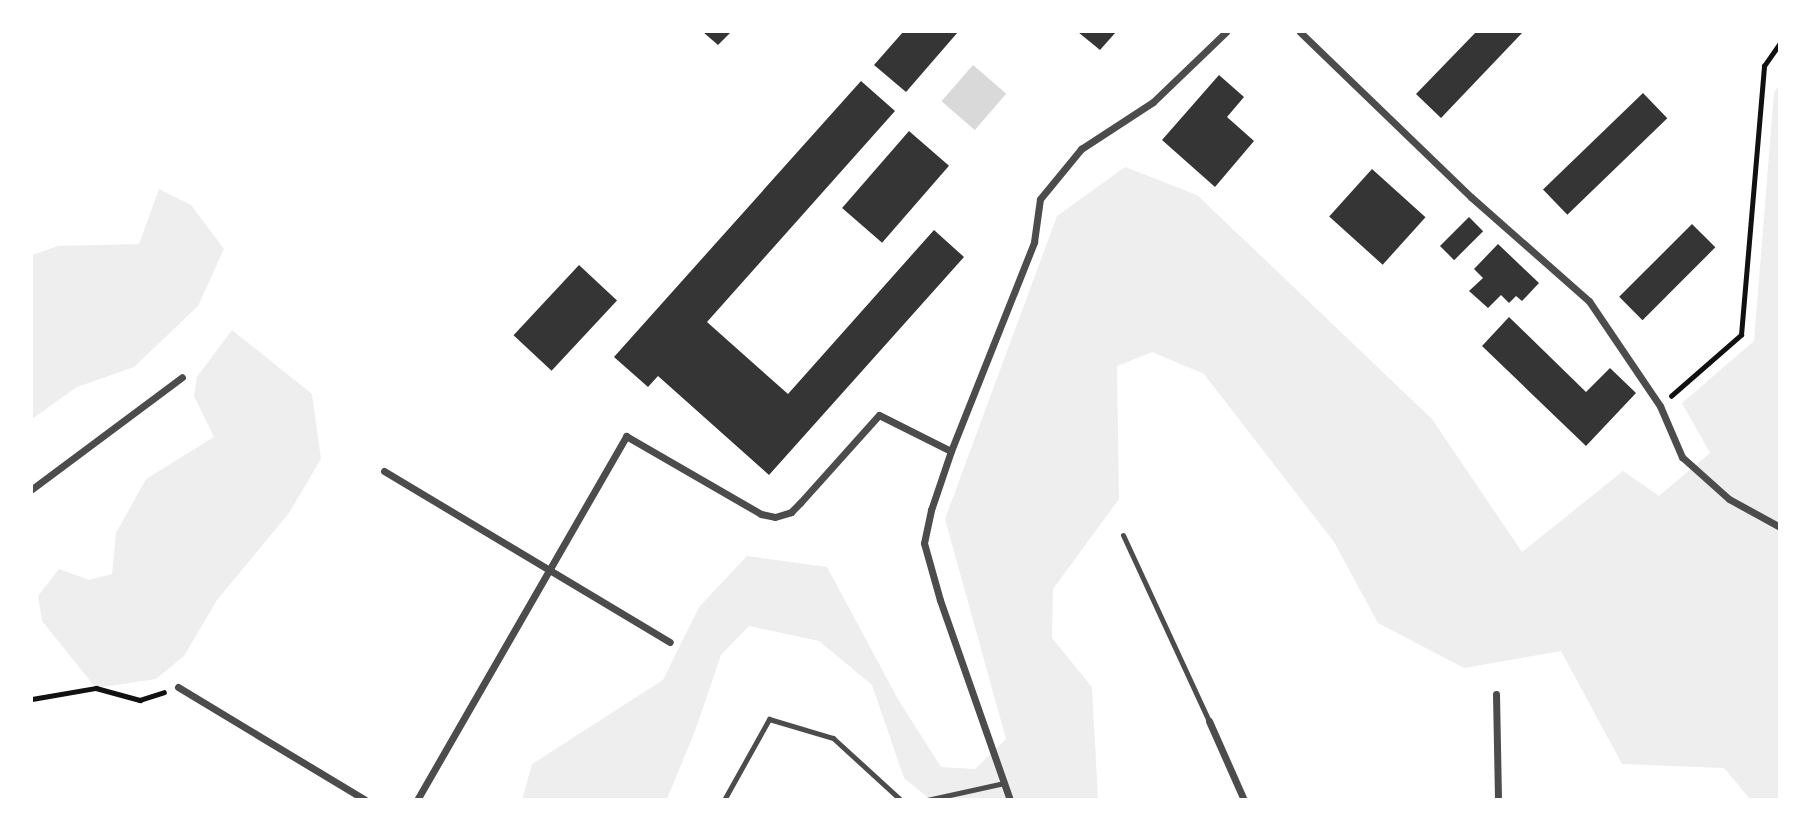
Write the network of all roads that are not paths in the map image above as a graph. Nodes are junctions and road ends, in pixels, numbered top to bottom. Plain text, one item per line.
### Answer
1 (1226, 32) edge
2 (1300, 32) edge
3 (182, 377) dead end
4 (951, 451) junction
5 (384, 471) dead end
6 (32, 489) edge
7 (1780, 527) edge
8 (1123, 535) dead end
9 (548, 571) junction
10 (670, 642) dead end
11 (178, 687) road end
12 (1496, 694) dead end
13 (1209, 721) joint
14 (1004, 783) junction
15 (365, 800) edge
16 (417, 800) edge
17 (724, 800) edge
18 (901, 800) edge
19 (928, 800) edge
20 (1010, 800) edge
21 (1244, 800) edge
22 (1499, 800) edge

1 - 4 street
2 - 7 street
3 - 6 street
4 - 9 street
4 - 14 street
5 - 9 street
8 - 13 lane
9 - 10 street
9 - 16 street
11 - 15 street
12 - 22 street
13 - 21 street
14 - 19 lane
14 - 20 street
17 - 18 lane

